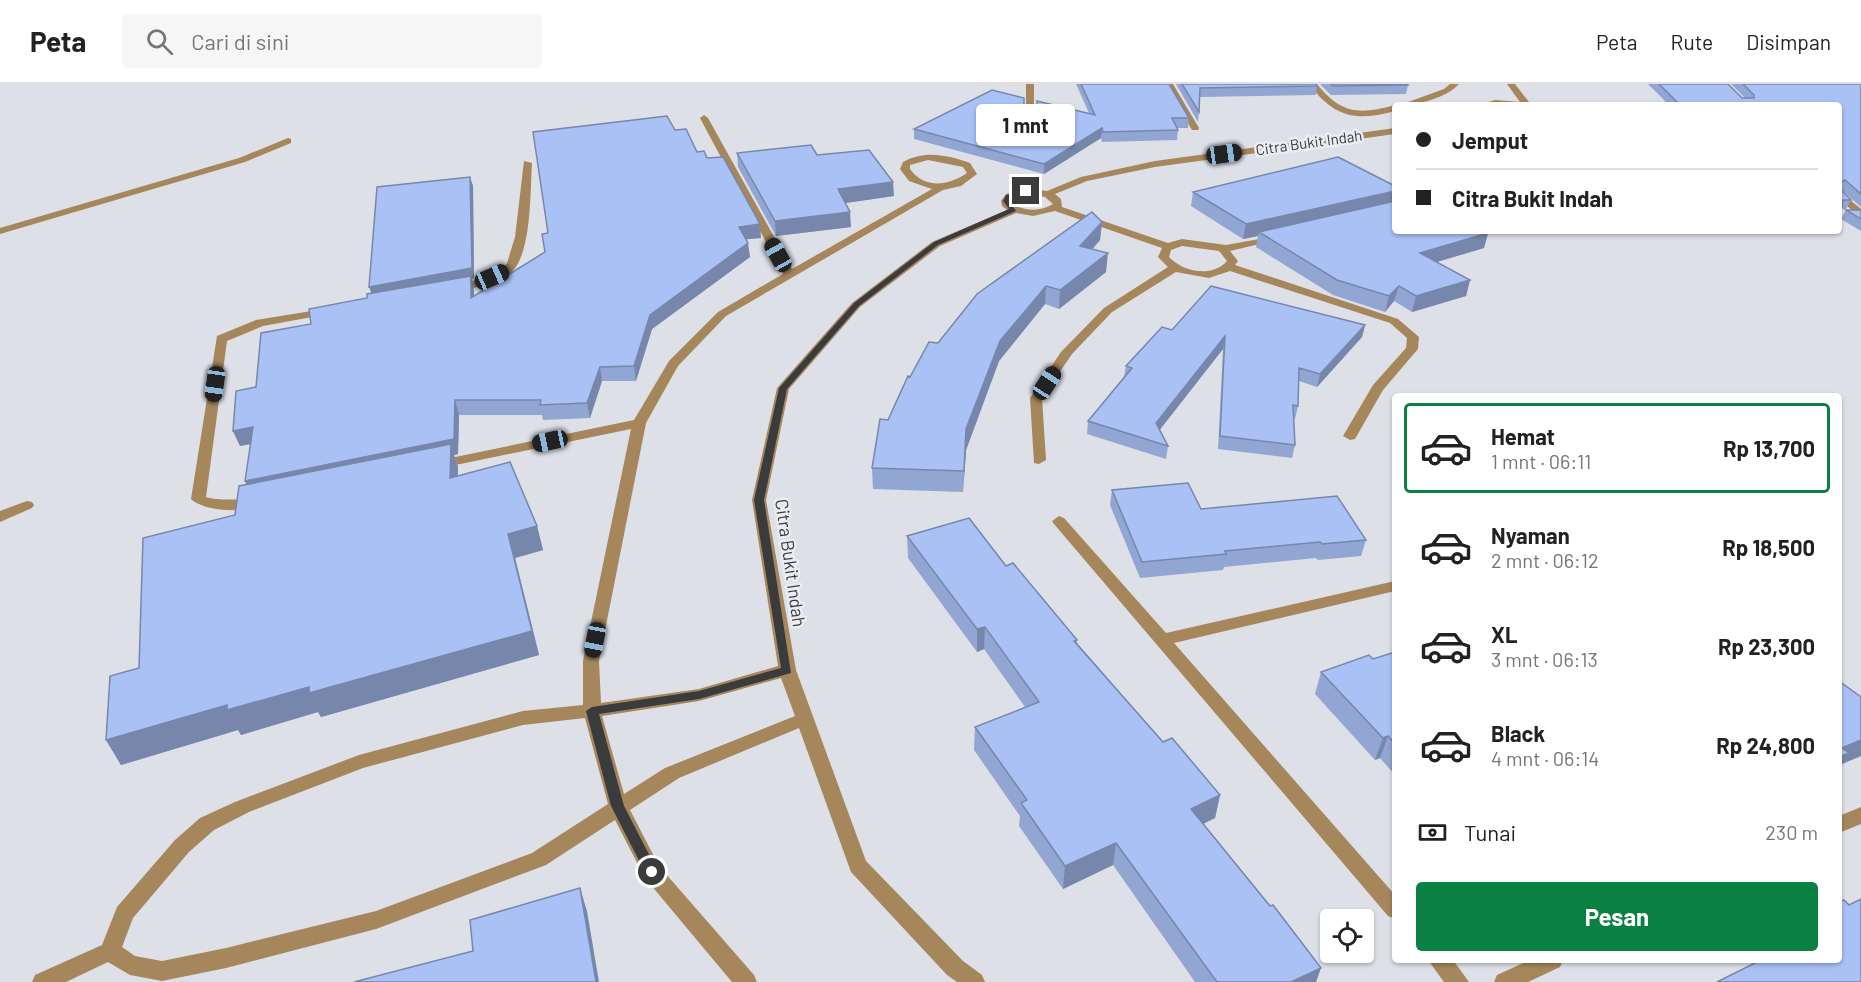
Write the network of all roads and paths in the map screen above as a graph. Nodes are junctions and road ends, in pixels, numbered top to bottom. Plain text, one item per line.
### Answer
1 (1030, 84) edge
2 (1169, 84) edge
3 (1313, 84) edge
4 (1455, 84) edge
5 (1511, 84) edge
6 (1413, 102) edge
7 (1526, 102) edge
8 (1392, 108) edge
9 (704, 118) dead end
10 (1195, 128) dead end
11 (1030, 129) edge
12 (1392, 131) edge
13 (288, 141) dead end
14 (528, 163) dead end
15 (940, 188) junction
16 (1048, 194) junction
17 (1842, 197) edge
18 (1054, 208) junction
19 (1014, 210) junction
20 (1842, 214) edge
21 (1861, 215) edge
22 (0, 231) edge
23 (1290, 233) edge
24 (1169, 247) junction
25 (1223, 249) junction
26 (1174, 267) junction
27 (1230, 267) junction
28 (789, 274) junction
29 (442, 291) edge
30 (349, 308) edge
31 (639, 423) junction
32 (1350, 436) dead end
33 (1039, 460) dead end
34 (421, 468) edge
35 (271, 499) edge
36 (27, 505) dead end
37 (0, 517) edge
38 (1059, 521) dead end
39 (1392, 587) edge
40 (1162, 640) junction
41 (787, 670) junction
42 (592, 711) junction
43 (804, 719) junction
44 (618, 806) junction
45 (1861, 815) edge
46 (1842, 824) edge
47 (1392, 906) edge
48 (110, 951) junction
49 (1442, 963) edge
50 (1546, 963) edge
51 (43, 982) edge
52 (746, 982) edge
53 (974, 982) edge
54 (1458, 982) edge
55 (1505, 982) edge

1 - 11 street
2 - 10 street
3 - 8 street
4 - 6 street
5 - 7 street
9 - 28 street
12 - 16 street, Citra Bukit Indah
13 - 22 street
14 - 29 street
15 - 15 street
15 - 28 street
16 - 18 street
16 - 19 street, Citra Bukit Indah
17 - 21 street
18 - 19 street, Citra Bukit Indah
18 - 24 street
19 - 41 street, Citra Bukit Indah
20 - 21 street
23 - 25 street
24 - 25 street
24 - 26 street
25 - 27 street
26 - 27 street
26 - 33 street
27 - 32 street
28 - 31 street
30 - 35 street
31 - 34 street
31 - 42 street
36 - 37 street
38 - 40 street
39 - 40 street
40 - 47 street
41 - 42 street
41 - 43 street, Citra Bukit Indah
42 - 44 street
42 - 48 street
43 - 44 street
43 - 53 street, Citra Bukit Indah
44 - 48 street
44 - 52 street
45 - 46 street
48 - 51 street
49 - 54 street
50 - 55 street

